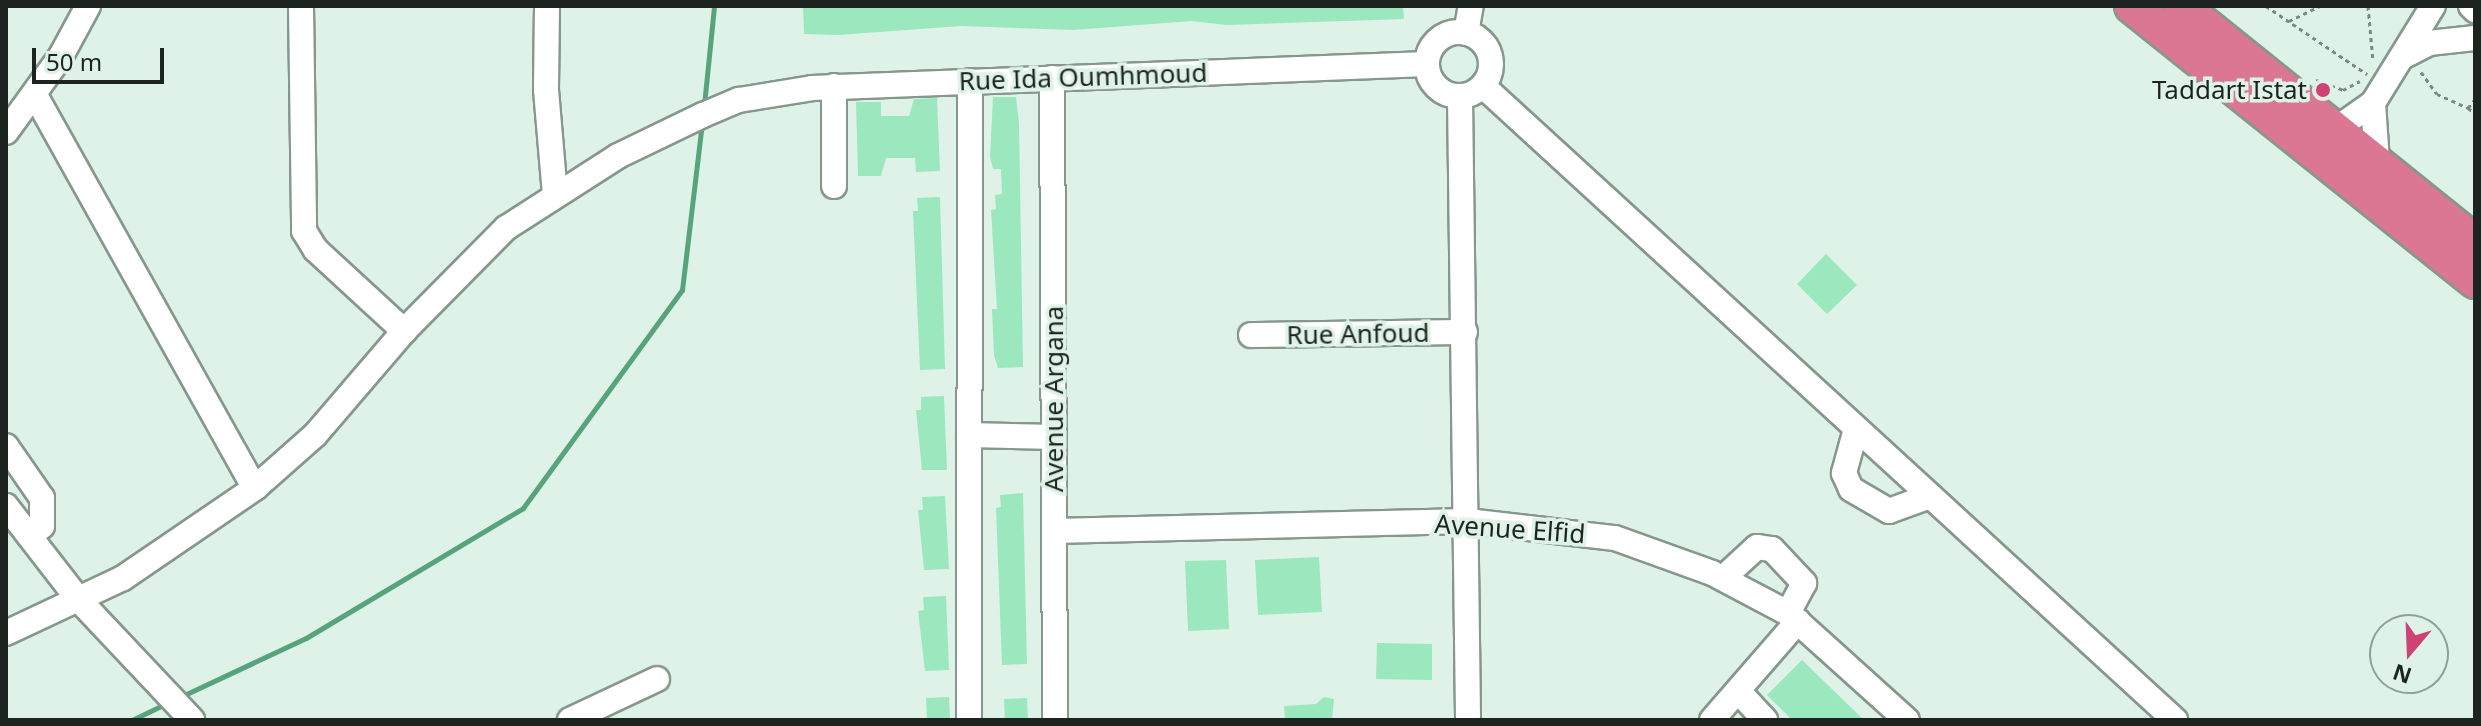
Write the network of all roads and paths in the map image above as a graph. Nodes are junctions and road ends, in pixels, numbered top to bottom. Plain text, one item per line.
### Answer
1 (88, 6) edge
2 (301, 6) edge
3 (547, 6) edge
4 (1471, 6) edge
5 (2132, 6) edge
6 (2181, 6) edge
7 (2266, 6) edge
8 (2320, 6) edge
9 (2368, 6) edge
10 (2433, 6) edge
11 (2289, 21) junction
12 (1466, 33) junction
13 (2475, 38) edge
14 (2408, 59) junction
15 (1427, 64) junction
16 (2367, 74) junction
17 (2309, 75) dead end
18 (1052, 78) junction
19 (970, 81) junction
20 (834, 86) junction
21 (1483, 86) junction
22 (35, 95) junction
23 (1460, 97) junction
24 (2475, 99) edge
25 (2373, 103) junction
26 (2468, 108) junction
27 (2475, 113) edge
28 (2336, 129) junction
29 (6, 132) edge
30 (2377, 162) junction
31 (834, 186) dead end
32 (555, 194) junction
33 (2475, 242) edge
34 (2475, 281) edge
35 (404, 331) junction
36 (1465, 332) junction
37 (1251, 335) dead end
38 (1856, 429) junction
39 (969, 435) junction
40 (1054, 437) junction
41 (6, 446) edge
42 (255, 488) junction
43 (1930, 496) junction
44 (6, 506) edge
45 (1467, 521) junction
46 (1054, 531) junction
47 (29, 536) junction
48 (1723, 578) junction
49 (79, 600) junction
50 (1793, 617) junction
51 (6, 633) edge
52 (657, 679) dead end
53 (1738, 691) junction
54 (192, 720) edge
55 (570, 720) edge
56 (969, 720) edge
57 (1055, 720) edge
58 (1468, 720) edge
59 (1712, 720) edge
60 (1765, 720) edge
61 (1907, 720) edge
62 (2175, 720) edge

1 - 22 street
2 - 35 street
3 - 32 street
4 - 12 street
5 - 34 highway
6 - 28 highway
7 - 11 path
8 - 11 path
9 - 16 path
10 - 14 street
11 - 16 path
12 - 15 street
12 - 21 street
13 - 14 street
14 - 25 street
14 - 26 path
15 - 18 street, Rue Ida Oumhmoud
15 - 23 street
16 - 17 path
18 - 19 street, Rue Ida Oumhmoud
18 - 40 street, Avenue Argana
19 - 20 street, Rue Ida Oumhmoud
19 - 39 street
20 - 31 street
20 - 32 street, Rue Ida Oumhmoud
21 - 23 street
21 - 38 street
22 - 29 street
22 - 42 street
23 - 36 street
24 - 26 path
25 - 28 street
25 - 30 street
26 - 27 path
28 - 30 highway
30 - 33 highway
32 - 35 street, Rue Ida Oumhmoud
35 - 42 street, Rue Ida Oumhmoud
36 - 37 street, Rue Anfoud
36 - 45 street
38 - 43 street
38 - 43 street
39 - 40 street
39 - 56 street
40 - 46 street, Avenue Argana
41 - 47 street
42 - 49 street, Rue Ida Oumhmoud
43 - 62 street
44 - 47 street
45 - 46 street, Avenue Elfid
45 - 48 street, Avenue Elfid
45 - 58 street
46 - 57 street, Avenue Argana
47 - 49 street
48 - 50 street, Avenue Elfid
48 - 50 street
49 - 51 street, Rue Ida Oumhmoud
49 - 54 street
50 - 53 street
50 - 61 street, Avenue Elfid
52 - 55 street
53 - 59 street
53 - 60 street

